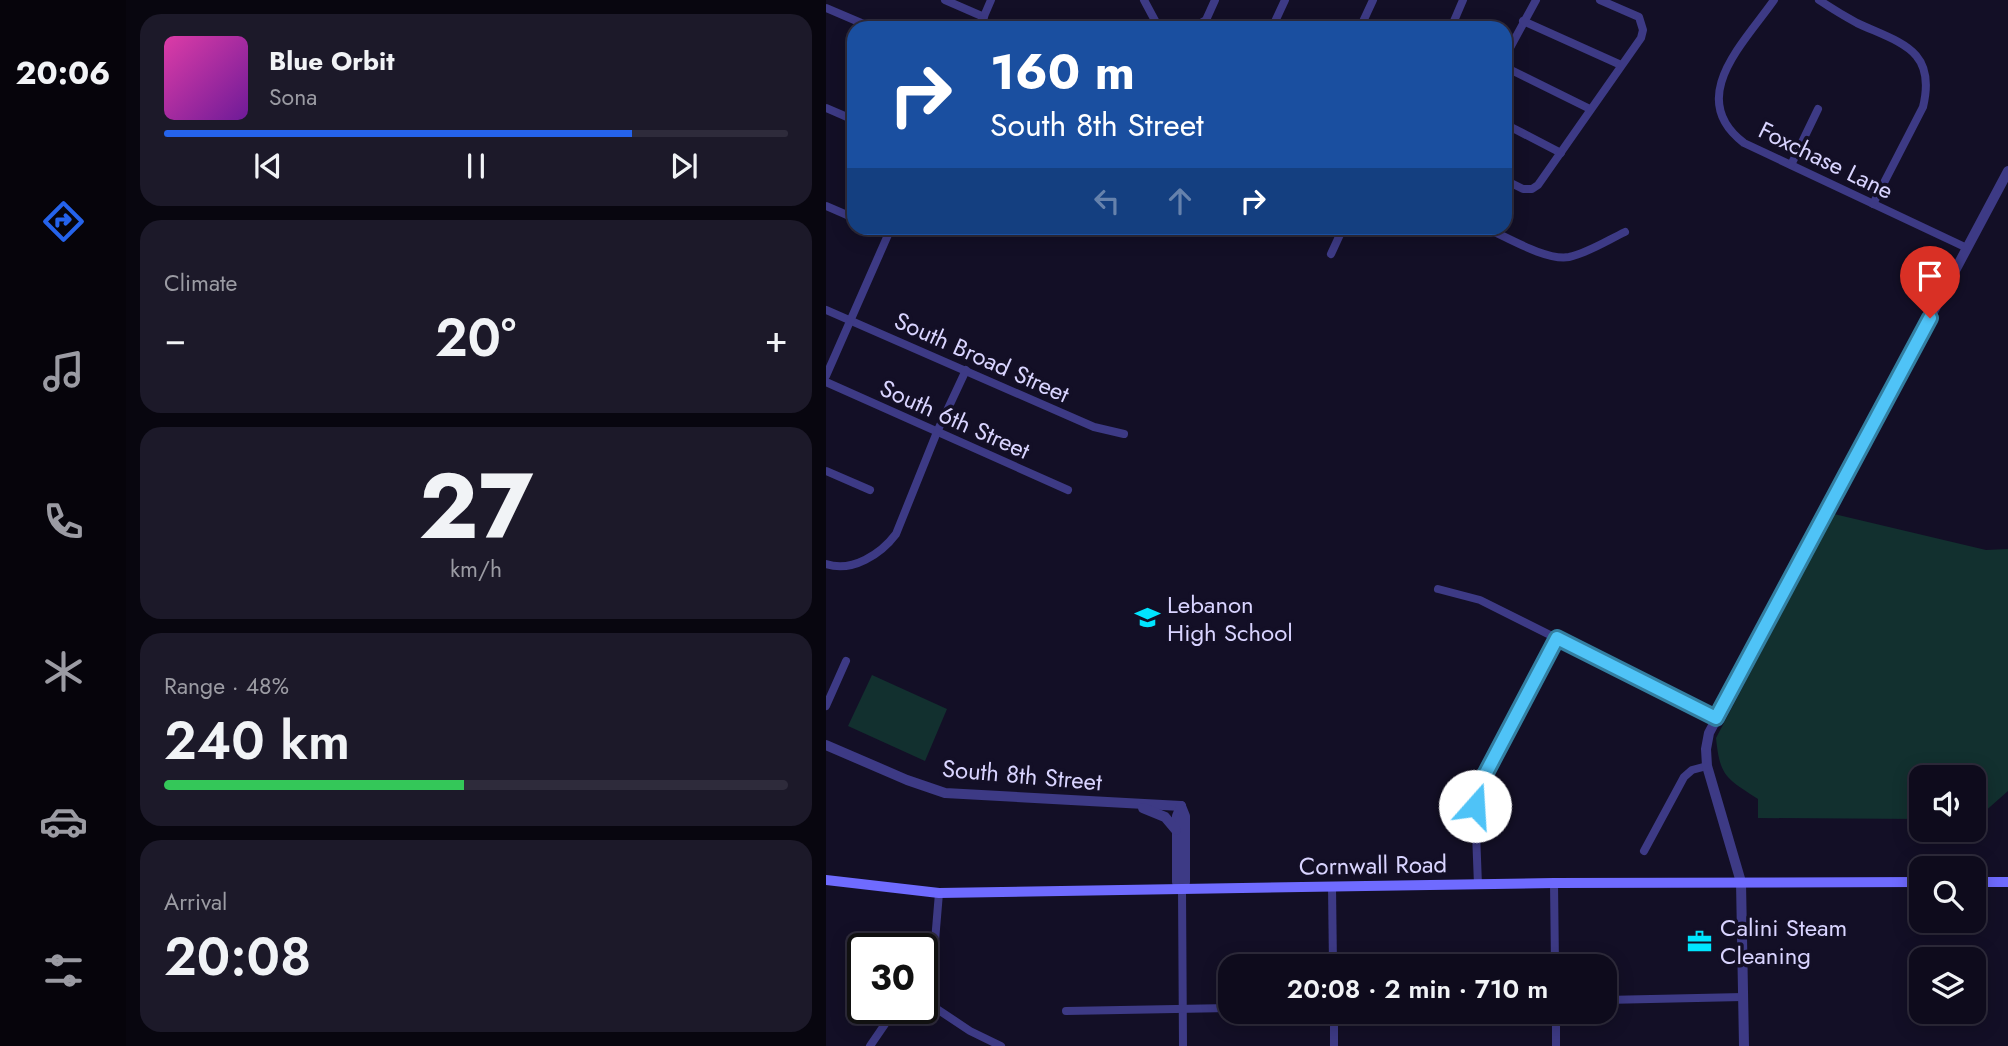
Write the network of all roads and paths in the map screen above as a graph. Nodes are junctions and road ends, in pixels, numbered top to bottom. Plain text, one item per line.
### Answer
1 (945, 0) edge
2 (991, 0) edge
3 (1144, 0) edge
4 (1215, 0) edge
5 (1285, 0) edge
6 (1373, 0) edge
7 (1463, 0) edge
8 (1536, 0) edge
9 (1600, 0) edge
10 (1774, 0) edge
11 (1819, 0) edge
12 (826, 8) edge
13 (984, 17) junction
14 (857, 21) edge
15 (982, 21) edge
16 (1154, 21) edge
17 (1203, 21) edge
18 (1275, 21) edge
19 (1363, 21) edge
20 (1454, 21) edge
21 (1523, 21) junction
22 (1512, 43) edge
23 (1621, 65) junction
24 (1512, 70) edge
25 (826, 108) edge
26 (1590, 109) junction
27 (1818, 109) dead end
28 (847, 117) edge
29 (1512, 128) edge
30 (1561, 153) junction
31 (1791, 165) junction
32 (2008, 171) edge
33 (1512, 184) edge
34 (1873, 204) junction
35 (826, 206) edge
36 (847, 215) edge
37 (1625, 232) dead end
38 (888, 235) edge
39 (1340, 235) edge
40 (1502, 235) edge
41 (1967, 248) junction
42 (1332, 254) dead end
43 (826, 310) edge
44 (851, 320) junction
45 (966, 370) junction
46 (826, 376) edge
47 (826, 382) edge
48 (937, 432) junction
49 (1124, 434) dead end
50 (826, 471) edge
51 (870, 490) dead end
52 (1068, 490) dead end
53 (826, 564) edge
54 (1438, 589) dead end
55 (1557, 638) junction
56 (846, 661) dead end
57 (826, 706) edge
58 (1716, 718) junction
59 (826, 745) edge
60 (1707, 766) junction
61 (1133, 804) junction
62 (1181, 806) junction
63 (1177, 832) junction
64 (1644, 852) dead end
65 (826, 880) edge
66 (1741, 882) junction
67 (1909, 882) edge
68 (1986, 882) edge
69 (2008, 882) edge
70 (1554, 883) junction
71 (1478, 884) junction
72 (1332, 887) junction
73 (1182, 890) junction
74 (939, 892) junction
75 (936, 933) edge
76 (1333, 954) edge
77 (1555, 954) edge
78 (1743, 997) junction
79 (1617, 1000) edge
80 (1218, 1008) edge
81 (1183, 1009) junction
82 (938, 1010) edge
83 (1066, 1011) dead end
84 (885, 1024) edge
85 (1334, 1024) edge
86 (1556, 1024) edge
87 (870, 1046) edge
88 (1001, 1046) edge
89 (1183, 1046) edge
90 (1334, 1046) edge
91 (1556, 1046) edge
92 (1744, 1046) edge

1 - 13 street
2 - 13 street
3 - 16 street
4 - 17 street
5 - 18 street
6 - 19 street
7 - 20 street
8 - 21 street
9 - 23 street
10 - 31 street, Foxchase Lane
11 - 34 street
12 - 14 street
13 - 15 street
21 - 22 street
21 - 23 street
23 - 26 street
24 - 26 street
25 - 28 street
26 - 30 street
27 - 31 street
29 - 30 street
30 - 33 street
31 - 34 street, Foxchase Lane
32 - 41 street
34 - 41 street, Foxchase Lane
35 - 36 street
37 - 40 street
38 - 44 street
39 - 42 street
41 - 58 street
43 - 44 street, South Broad Street
44 - 45 street, South Broad Street
44 - 46 street
45 - 48 street
45 - 49 street, South Broad Street
47 - 48 street, South 6th Street
48 - 52 street, South 6th Street
48 - 53 street
50 - 51 street
54 - 55 street
55 - 58 street
55 - 71 street
56 - 57 street
58 - 60 street
59 - 61 street, South 8th Street
60 - 64 street
60 - 66 street
61 - 62 street, South 8th Street
61 - 63 street
62 - 63 street
62 - 73 street
63 - 73 street
65 - 74 main road, Cornwall Road
66 - 67 main road, Cornwall Road
66 - 70 main road, Cornwall Road
66 - 78 street
68 - 69 main road
70 - 71 main road, Cornwall Road
70 - 77 street
71 - 72 main road, Cornwall Road
72 - 73 main road, Cornwall Road
72 - 76 street
73 - 74 main road, Cornwall Road
73 - 81 street
74 - 75 street
78 - 79 street
78 - 92 street
80 - 81 street
81 - 83 street
81 - 89 street
82 - 88 street
84 - 87 street
85 - 90 street
86 - 91 street

